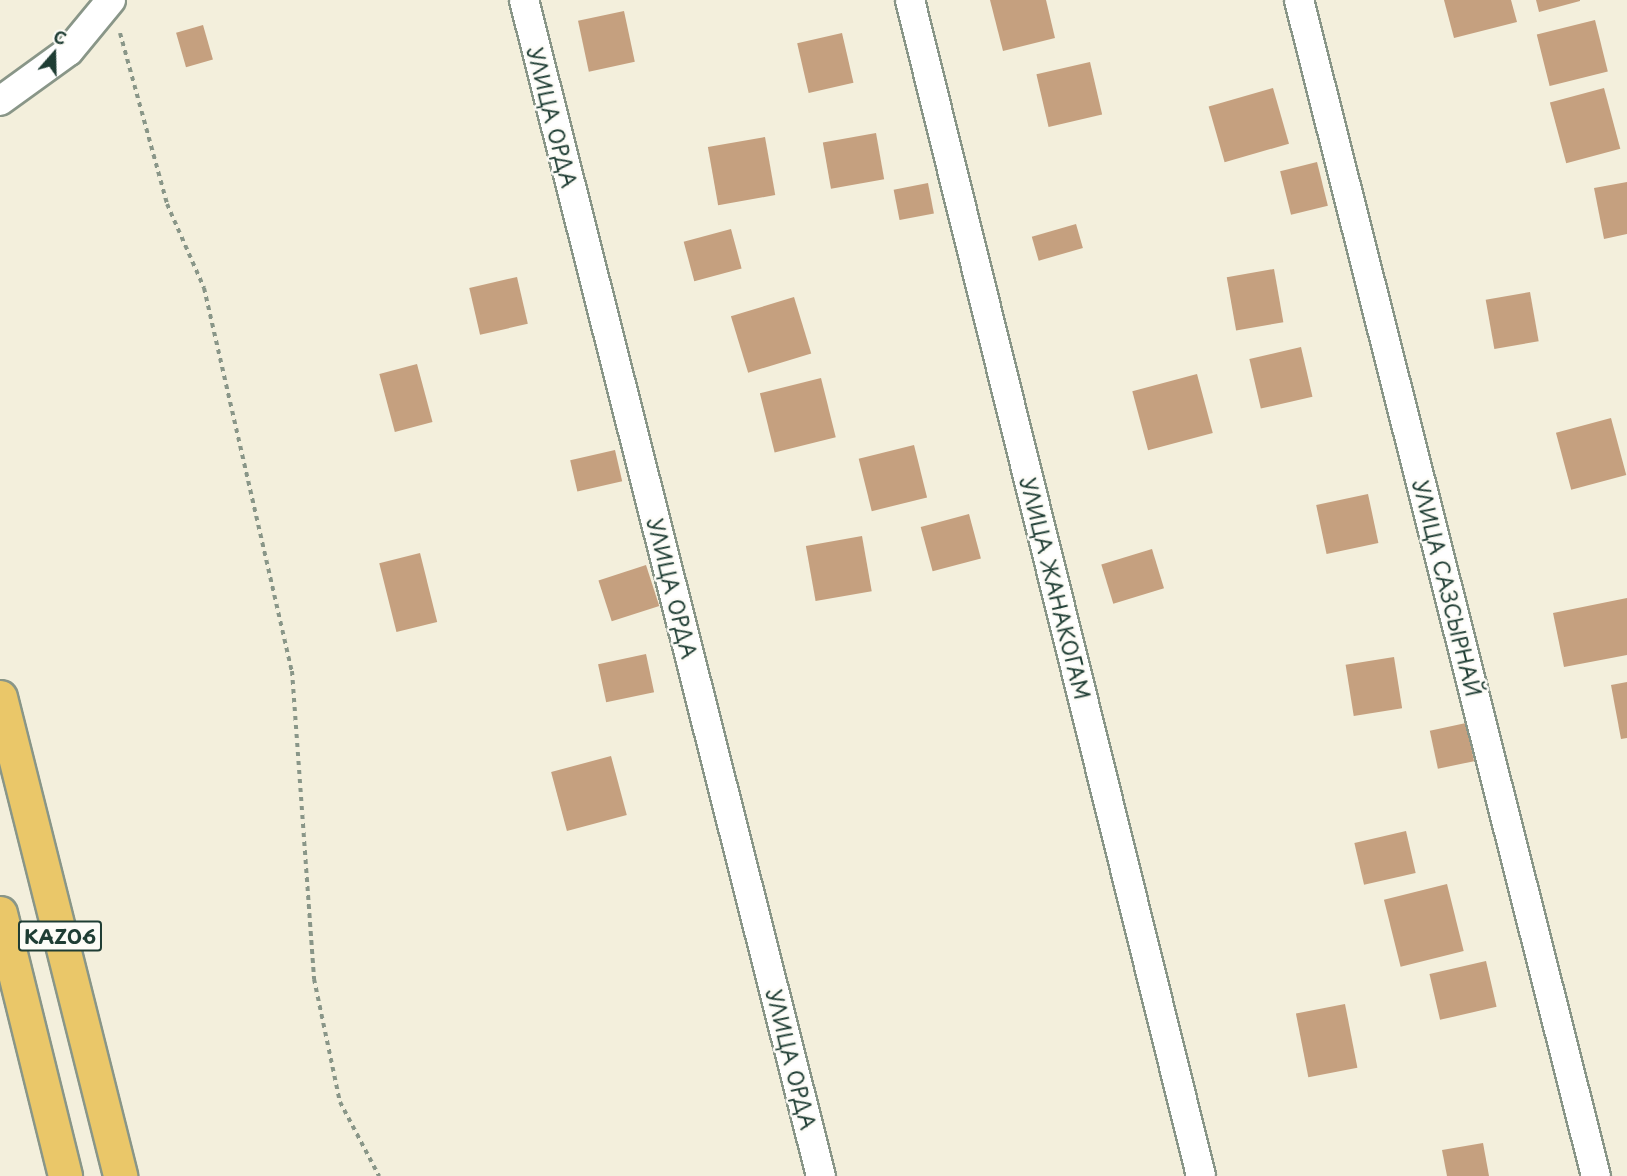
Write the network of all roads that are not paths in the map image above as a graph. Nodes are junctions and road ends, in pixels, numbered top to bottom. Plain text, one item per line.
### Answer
1 (111, 0) edge
2 (524, 0) edge
3 (910, 0) edge
4 (1299, 0) edge
5 (0, 101) edge
6 (0, 697) edge
7 (0, 913) edge
8 (65, 1176) edge
9 (120, 1176) edge
10 (821, 1176) edge
11 (1202, 1176) edge
12 (1596, 1176) edge

1 - 5 street
2 - 10 street, УЛИЦА ОРДА
3 - 11 street, УЛИЦА ЖАНАКОГАМ
4 - 12 street, УЛИЦА САЗСЫРНАЙ
6 - 9 highway, KАZ06
7 - 8 highway, KАZ06

